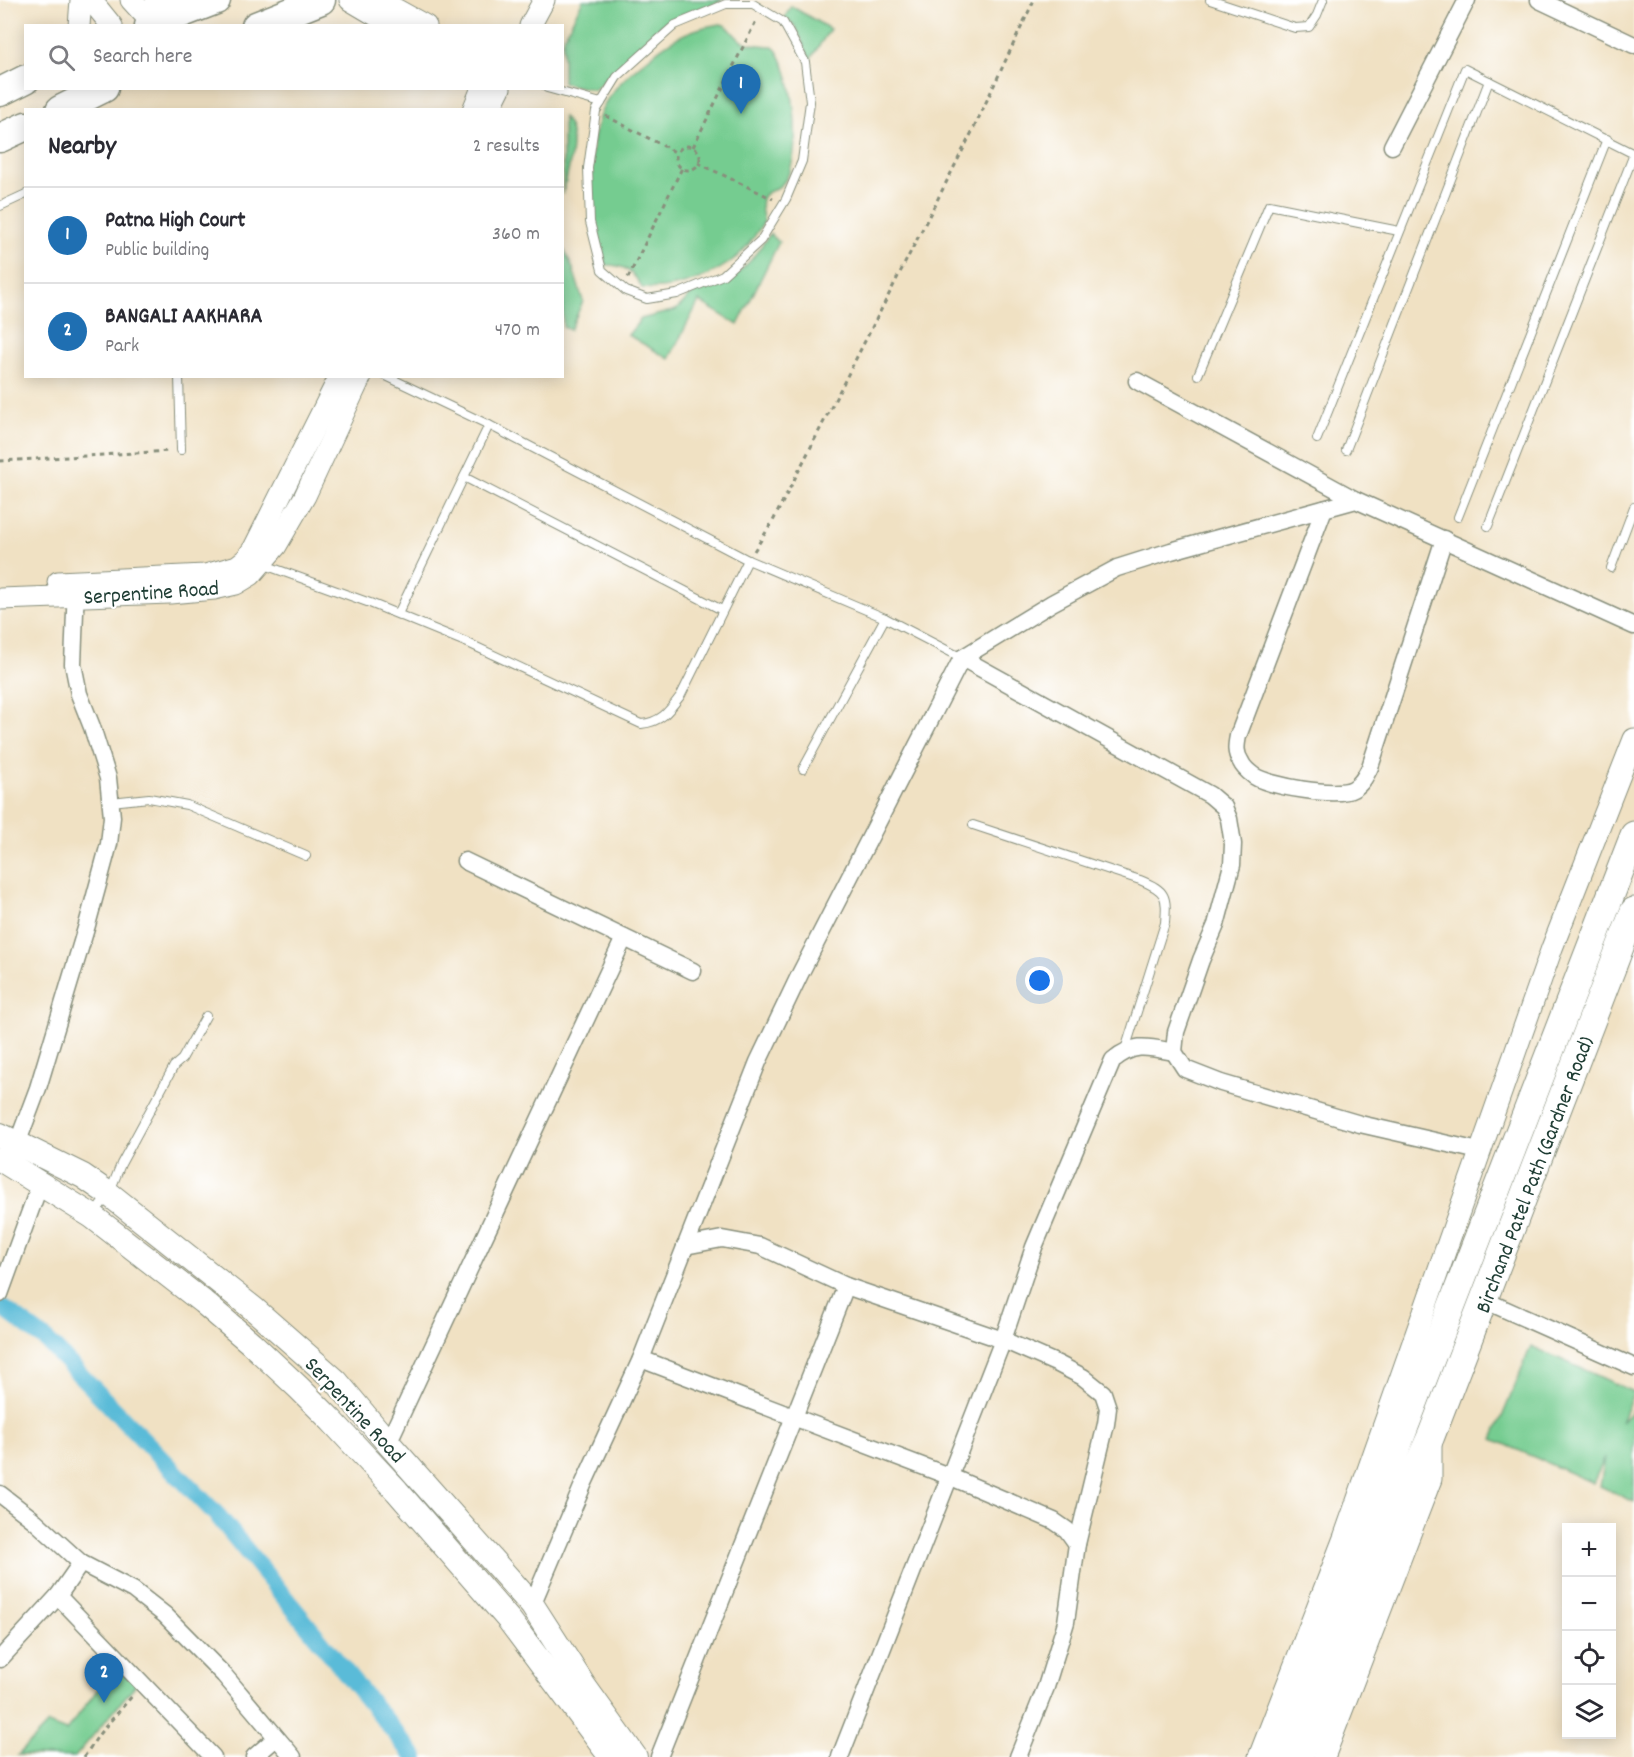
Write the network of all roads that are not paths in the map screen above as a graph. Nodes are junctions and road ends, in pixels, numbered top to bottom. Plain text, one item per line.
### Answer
1 (81, 0) edge
2 (91, 0) edge
3 (131, 0) edge
4 (321, 0) edge
5 (350, 0) edge
6 (379, 0) edge
7 (544, 0) edge
8 (1210, 0) edge
9 (1323, 0) edge
10 (1467, 0) edge
11 (1539, 0) edge
12 (212, 2) edge
13 (153, 16) edge
14 (79, 24) edge
15 (110, 24) edge
16 (261, 24) edge
17 (391, 24) edge
18 (422, 24) edge
19 (531, 24) edge
20 (1634, 45) edge
21 (24, 80) edge
22 (1489, 81) junction
23 (100, 90) edge
24 (481, 90) edge
25 (499, 90) edge
26 (552, 90) edge
27 (0, 92) edge
28 (599, 107) junction
29 (64, 108) edge
30 (475, 108) edge
31 (490, 108) edge
32 (24, 127) edge
33 (0, 138) edge
34 (1607, 139) junction
35 (1392, 146) dead end
36 (1634, 154) edge
37 (24, 195) edge
38 (0, 206) edge
39 (1399, 231) junction
40 (1198, 375) dead end
41 (179, 378) edge
42 (339, 378) edge
43 (360, 378) edge
44 (390, 378) edge
45 (1137, 381) dead end
46 (489, 425) junction
47 (1317, 439) dead end
48 (181, 450) road end
49 (1346, 450) dead end
50 (464, 477) junction
51 (1356, 500) junction
52 (1634, 507) edge
53 (1324, 509) junction
54 (1458, 517) dead end
55 (1488, 526) dead end
56 (1444, 540) junction
57 (748, 560) junction
58 (262, 564) junction
59 (1611, 568) dead end
60 (240, 572) junction
61 (0, 585) edge
62 (76, 589) junction
63 (0, 599) edge
64 (722, 610) junction
65 (398, 614) junction
66 (885, 618) junction
67 (1634, 626) edge
68 (962, 658) junction
69 (1634, 739) edge
70 (803, 769) dead end
71 (111, 802) junction
72 (973, 825) dead end
73 (1634, 835) edge
74 (306, 856) dead end
75 (465, 861) dead end
76 (1634, 911) edge
77 (624, 938) junction
78 (693, 971) dead end
79 (206, 1016) dead end
80 (1125, 1050) junction
81 (1174, 1052) junction
82 (5, 1144) edge
83 (1479, 1151) junction
84 (1507, 1162) junction
85 (40, 1184) junction
86 (109, 1194) junction
87 (92, 1216) junction
88 (685, 1246) junction
89 (177, 1248) junction
90 (161, 1270) junction
91 (846, 1286) junction
92 (1, 1292) edge
93 (1485, 1300) junction
94 (255, 1310) junction
95 (236, 1330) junction
96 (1003, 1340) junction
97 (641, 1359) junction
98 (1634, 1367) edge
99 (795, 1417) junction
100 (1431, 1436) junction
101 (388, 1443) junction
102 (951, 1477) junction
103 (0, 1494) edge
104 (1373, 1541) junction
105 (1077, 1544) junction
106 (81, 1563) junction
107 (58, 1596) junction
108 (532, 1605) junction
109 (0, 1659) edge
110 (276, 1738) junction
111 (213, 1757) edge
112 (254, 1757) edge
113 (293, 1757) edge
114 (611, 1757) edge
115 (635, 1757) edge
116 (659, 1757) edge
117 (840, 1757) edge
118 (1018, 1757) edge
119 (1259, 1757) edge
120 (1277, 1757) edge
121 (1299, 1757) edge
122 (1324, 1757) edge

1 - 14 street
2 - 15 street
3 - 13 street
4 - 16 highway
5 - 17 street
6 - 18 street
7 - 19 street
8 - 9 lane
10 - 35 street
11 - 20 street
12 - 13 highway
21 - 27 highway
22 - 34 lane
22 - 39 lane
22 - 49 lane
23 - 29 highway
24 - 30 street
25 - 31 street
26 - 28 lane
28 - 28 lane
32 - 33 highway
34 - 36 lane
34 - 54 lane
36 - 55 lane
37 - 38 lane
39 - 40 lane
39 - 47 lane
41 - 48 lane
42 - 60 street
43 - 58 street, Serpentine Road
44 - 46 lane
45 - 51 street
46 - 50 lane
46 - 57 lane
50 - 64 lane
50 - 65 lane
51 - 53 street
51 - 56 street
52 - 59 lane
53 - 56 street
53 - 68 street
56 - 67 street
57 - 64 lane
57 - 66 lane
58 - 60 street, Serpentine Road
58 - 65 lane
60 - 62 street, Serpentine Road
61 - 62 street
62 - 63 street, Serpentine Road
62 - 71 street
64 - 65 lane
66 - 68 lane
66 - 70 lane
68 - 81 street
68 - 88 street
69 - 83 street
71 - 74 lane
71 - 82 street
72 - 80 lane
73 - 84 main road, Birchand Patel Path (Gardner Road)
75 - 77 street
76 - 93 main road, Birchand Patel Path (Gardner Road)
77 - 78 street
77 - 101 street
79 - 86 lane
80 - 81 street
80 - 96 street
81 - 83 street
82 - 85 main road
82 - 86 main road, Serpentine Road
83 - 84 street
83 - 119 street
84 - 104 main road, Birchand Patel Path (Gardner Road)
85 - 87 main road
85 - 92 street
86 - 87 lane
86 - 89 main road, Serpentine Road
87 - 90 main road
88 - 91 street
88 - 97 street
89 - 90 main road
89 - 94 main road, Serpentine Road
90 - 95 main road
91 - 96 street
91 - 99 street
93 - 98 street
93 - 100 main road, Birchand Patel Path (Gardner Road)
94 - 95 main road
94 - 101 main road, Serpentine Road
95 - 114 main road
96 - 102 street
96 - 105 street
97 - 99 street
97 - 108 street
99 - 102 street
99 - 116 street
100 - 104 main road, Birchand Patel Path (Gardner Road)
100 - 122 street
101 - 108 main road, Serpentine Road
102 - 105 street
102 - 117 street
103 - 106 street
104 - 120 main road
104 - 121 main road
105 - 118 street
106 - 107 street
106 - 110 street
107 - 109 street
107 - 111 street
108 - 115 main road, Serpentine Road
110 - 112 street
110 - 113 street

